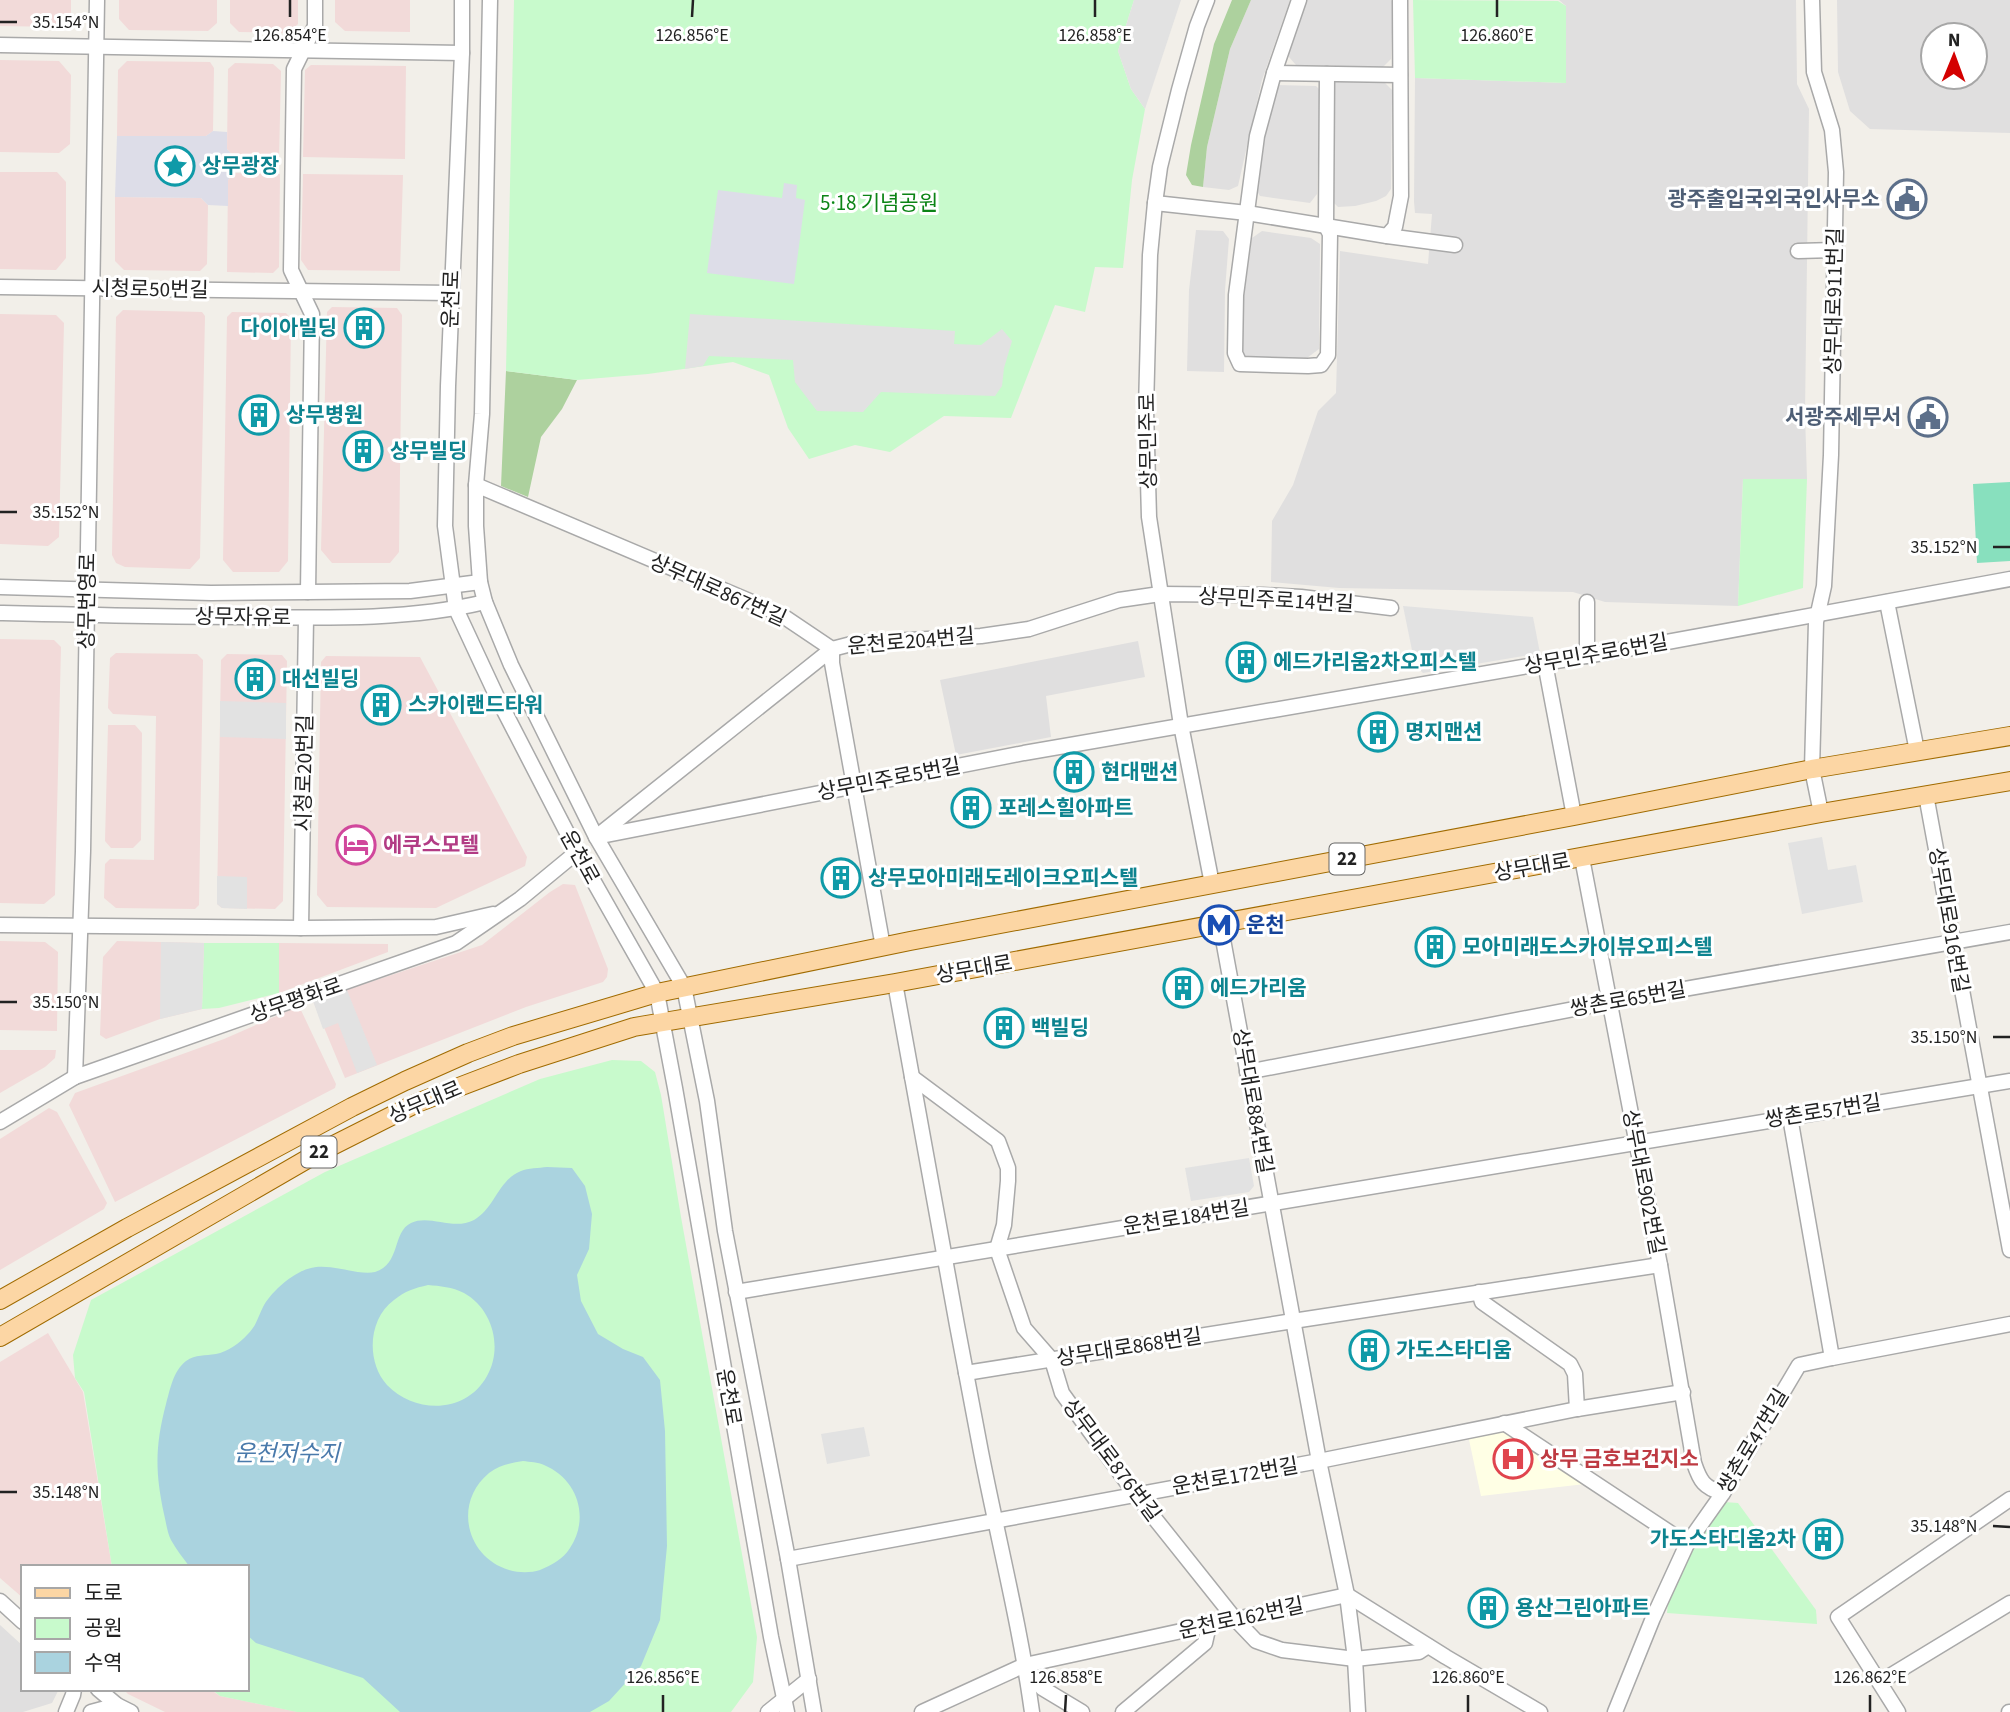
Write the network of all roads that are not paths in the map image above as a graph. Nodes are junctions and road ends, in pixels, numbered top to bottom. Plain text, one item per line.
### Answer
1 (97, 0) edge
2 (315, 0) edge
3 (462, 0) edge
4 (490, 0) edge
5 (1206, 0) edge
6 (1299, 0) edge
7 (1400, 0) edge
8 (1812, 0) edge
9 (0, 45) edge
10 (97, 47) junction
11 (304, 50) junction
12 (462, 53) junction
13 (1274, 73) junction
14 (1326, 74) junction
15 (1400, 75) junction
16 (1155, 203) junction
17 (1247, 213) junction
18 (1325, 226) junction
19 (1387, 236) junction
20 (1455, 245) dead end
21 (1834, 250) junction
22 (1798, 251) dead end
23 (0, 287) edge
24 (93, 289) junction
25 (300, 290) junction
26 (451, 293) junction
27 (476, 485) junction
28 (2010, 579) edge
29 (480, 582) junction
30 (452, 586) junction
31 (0, 587) edge
32 (87, 590) junction
33 (308, 592) junction
34 (1160, 594) junction
35 (1587, 601) dead end
36 (485, 602) junction
37 (1887, 602) junction
38 (1391, 608) dead end
39 (456, 609) junction
40 (0, 613) edge
41 (1819, 613) junction
42 (86, 615) junction
43 (306, 618) junction
44 (832, 649) junction
45 (1587, 656) junction
46 (1545, 663) junction
47 (1181, 725) junction
48 (2010, 736) edge
49 (1917, 751) junction
50 (1812, 769) junction
51 (2010, 781) edge
52 (854, 786) junction
53 (1926, 795) junction
54 (1821, 813) junction
55 (1574, 816) junction
56 (597, 837) junction
57 (577, 852) junction
58 (1582, 858) junction
59 (1212, 884) junction
60 (501, 912) junction
61 (1220, 923) junction
62 (0, 925) edge
63 (81, 926) junction
64 (301, 928) junction
65 (2010, 932) edge
66 (1953, 942) junction
67 (883, 947) junction
68 (895, 983) junction
69 (684, 988) junction
70 (657, 993) junction
71 (1610, 1002) junction
72 (690, 1017) junction
73 (663, 1022) junction
74 (1247, 1072) junction
75 (75, 1077) junction
76 (912, 1077) junction
77 (2010, 1081) edge
78 (1979, 1086) junction
79 (1790, 1117) junction
80 (0, 1122) edge
81 (1636, 1142) junction
82 (1271, 1203) junction
83 (2007, 1214) edge
84 (997, 1249) junction
85 (2010, 1250) edge
86 (945, 1257) junction
87 (1660, 1265) junction
88 (736, 1292) junction
89 (1479, 1292) junction
90 (0, 1300) edge
91 (1293, 1321) junction
92 (2010, 1324) edge
93 (0, 1337) edge
94 (1832, 1358) junction
95 (1052, 1360) junction
96 (966, 1373) junction
97 (1682, 1392) junction
98 (1577, 1409) junction
99 (1504, 1423) junction
100 (1319, 1461) junction
101 (1723, 1493) junction
102 (1136, 1494) junction
103 (2010, 1499) edge
104 (994, 1520) junction
105 (1687, 1544) junction
106 (788, 1559) junction
107 (1347, 1595) junction
108 (0, 1601) edge
109 (2010, 1603) edge
110 (1235, 1619) junction
111 (21, 1620) edge
112 (1209, 1625) junction
113 (1428, 1646) junction
114 (1355, 1658) junction
115 (1025, 1665) junction
116 (809, 1679) junction
117 (1880, 1682) junction
118 (74, 1691) edge
119 (100, 1691) edge
120 (786, 1705) edge
121 (117, 1706) junction
122 (66, 1712) edge
123 (91, 1712) edge
124 (131, 1712) edge
125 (768, 1712) edge
126 (814, 1712) edge
127 (922, 1712) edge
128 (1032, 1712) edge
129 (1082, 1712) edge
130 (1123, 1712) edge
131 (1358, 1712) edge
132 (1540, 1712) edge
133 (1615, 1712) edge
134 (1898, 1712) edge

1 - 10 street, 상무번영로
2 - 11 street
3 - 12 street, 운천로
4 - 27 street, 운천로
5 - 16 street, 상무민주로
6 - 13 street
7 - 15 street
8 - 21 street, 상무대로911번길
9 - 10 street
10 - 11 street
10 - 24 street, 상무번영로
11 - 12 street
11 - 25 street
12 - 26 street, 운천로
13 - 14 street
13 - 17 street
14 - 15 street
14 - 18 street
15 - 19 street
16 - 17 street
16 - 34 street, 상무민주로
17 - 18 street
17 - 18 street
18 - 19 street
19 - 20 street
21 - 22 street
21 - 41 street, 상무대로911번길
23 - 24 street, 시청로50번길
24 - 25 street, 시청로50번길
24 - 32 street, 상무번영로
25 - 26 street, 시청로50번길
25 - 33 street, 상무자유로
26 - 30 street, 운천로
27 - 29 street, 운천로
27 - 44 street, 상무대로867번길
28 - 37 street, 상무민주로6번길
29 - 30 street, 상무자유로
29 - 36 street, 운천로
30 - 33 street, 상무자유로
30 - 39 street, 운천로
31 - 32 street, 상무자유로
32 - 33 street, 상무자유로
32 - 42 street, 상무번영로
34 - 38 street, 상무민주로14번길
34 - 44 street, 운천로204번길
34 - 47 street, 상무민주로
35 - 45 street
36 - 39 street, 상무자유로
36 - 56 street, 운천로
37 - 41 street, 상무민주로6번길
37 - 49 street
39 - 43 street, 상무자유로
39 - 57 street, 운천로
40 - 42 street, 상무자유로
41 - 45 street, 상무민주로6번길
41 - 50 street, 상무대로911번길
42 - 43 street, 상무자유로
42 - 63 street, 상무번영로
43 - 64 street, 시청로20번길
44 - 52 street
44 - 56 street, 운천로204번길
45 - 46 street, 상무민주로6번길
46 - 47 street, 상무민주로6번길
46 - 55 street
47 - 52 street, 상무민주로5번길
47 - 59 street, 상무민주로
48 - 49 main road, 상무대로 / 22
49 - 50 main road, 상무대로 / 22
50 - 54 street, 상무대로911번길
50 - 55 main road, 상무대로 / 22
51 - 53 main road, 상무대로 / 22
52 - 56 street, 상무민주로5번길
52 - 67 street
53 - 54 main road, 상무대로 / 22
53 - 66 street, 상무대로916번길
54 - 58 main road, 상무대로 / 22
55 - 59 main road, 상무대로 / 22
56 - 69 street, 운천로
57 - 60 street, 상무평화로
57 - 70 street, 운천로
58 - 61 main road, 상무대로 / 22
58 - 71 street, 상무대로902번길
59 - 67 main road, 상무대로 / 22
60 - 64 street
60 - 75 street, 상무평화로
61 - 68 main road, 상무대로 / 22
61 - 74 street, 상무대로884번길
62 - 63 street
63 - 64 street
63 - 75 street, 상무번영로
65 - 66 street, 쌍촌로65번길
66 - 71 street, 쌍촌로65번길
66 - 78 street, 상무대로916번길
67 - 69 main road, 상무대로 / 22
68 - 72 main road, 상무대로 / 22
68 - 76 street
69 - 70 main road, 상무대로 / 22
69 - 72 street, 운천로
70 - 73 street, 운천로
70 - 90 main road, 상무대로 / 22
71 - 74 street, 쌍촌로65번길
71 - 81 street, 상무대로902번길
72 - 73 main road, 상무대로 / 22
72 - 88 street, 운천로
73 - 93 main road, 상무대로 / 22
73 - 120 street, 운천로
74 - 82 street, 상무대로884번길
75 - 80 street, 상무평화로
76 - 84 street
76 - 86 street
77 - 78 street, 쌍촌로57번길
78 - 79 street, 쌍촌로57번길
78 - 83 street, 상무대로916번길
79 - 81 street, 쌍촌로57번길
79 - 94 street
81 - 82 street, 운천로184번길
81 - 87 street, 상무대로902번길
82 - 84 street, 운천로184번길
82 - 91 street, 상무대로884번길
83 - 85 street, 상무대로916번길
84 - 86 street, 운천로184번길
84 - 95 street, 상무대로876번길
86 - 88 street, 운천로184번길
86 - 96 street
87 - 89 street
87 - 97 street, 상무대로902번길
88 - 106 street, 운천로
89 - 91 street
89 - 98 street
91 - 95 street, 상무대로868번길
91 - 100 street, 상무대로884번길
92 - 94 street, 쌍촌로47번길
94 - 101 street, 쌍촌로47번길
95 - 96 street, 상무대로868번길
95 - 102 street, 상무대로876번길
96 - 104 street
97 - 98 street, 운천로172번길
97 - 101 street, 상무대로902번길
98 - 99 street, 운천로172번길
99 - 100 street, 운천로172번길
99 - 105 street
100 - 102 street, 운천로172번길
100 - 107 street, 상무대로884번길
101 - 105 street, 쌍촌로47번길
102 - 104 street, 운천로172번길
102 - 110 street, 상무대로876번길
103 - 117 street
104 - 106 street, 운천로172번길
104 - 115 street
105 - 133 street, 쌍촌로47번길
106 - 116 street, 운천로
107 - 110 street, 운천로162번길
107 - 113 street
107 - 114 street, 상무대로884번길
108 - 111 street
109 - 117 street
110 - 112 street, 운천로162번길
110 - 114 street, 상무대로876번길
112 - 115 street, 운천로162번길
112 - 130 street
113 - 114 street, 상무대로876번길
113 - 132 street
114 - 131 street, 상무대로884번길
115 - 127 street, 운천로162번길
115 - 128 street
115 - 129 street
116 - 120 street
116 - 126 street, 운천로
117 - 134 street
118 - 122 street
119 - 121 street
120 - 125 street
121 - 123 street
121 - 124 street

